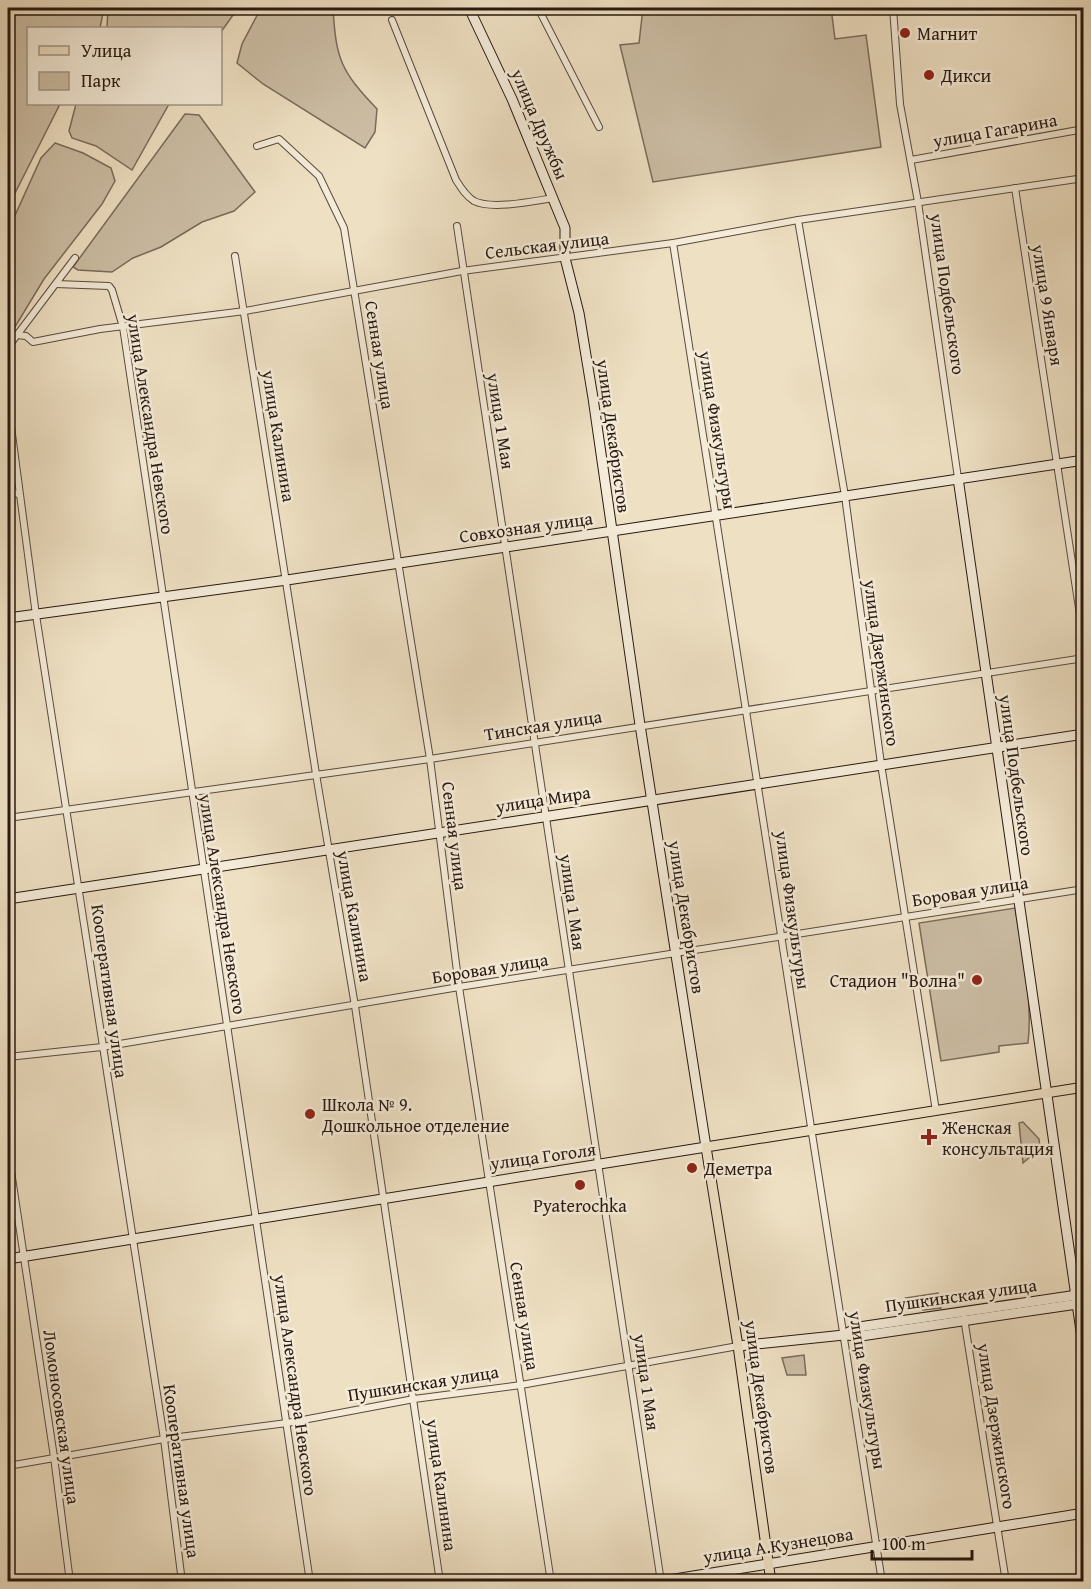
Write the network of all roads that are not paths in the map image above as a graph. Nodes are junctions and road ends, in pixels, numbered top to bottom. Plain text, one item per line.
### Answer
1 (470, 8) edge
2 (538, 8) edge
3 (893, 8) edge
4 (392, 20) dead end
5 (599, 127) dead end
6 (1083, 129) edge
7 (257, 146) dead end
8 (911, 160) junction
9 (1083, 178) edge
10 (1015, 188) junction
11 (554, 198) junction
12 (918, 202) junction
13 (798, 220) junction
14 (457, 226) dead end
15 (674, 243) junction
16 (235, 256) dead end
17 (75, 258) dead end
18 (565, 258) junction
19 (462, 271) junction
20 (56, 284) junction
21 (354, 290) junction
22 (245, 311) junction
23 (123, 327) junction
24 (17, 335) junction
25 (8, 347) edge
26 (8, 404) edge
27 (1083, 460) edge
28 (1058, 465) junction
29 (958, 478) junction
30 (8, 490) edge
31 (18, 494) junction
32 (845, 496) junction
33 (717, 516) junction
34 (611, 532) junction
35 (505, 546) junction
36 (396, 562) junction
37 (286, 580) junction
38 (162, 597) junction
39 (36, 615) junction
40 (8, 618) edge
41 (1083, 641) edge
42 (1083, 658) edge
43 (986, 674) junction
44 (870, 692) junction
45 (748, 710) junction
46 (640, 725) junction
47 (1083, 734) edge
48 (535, 742) junction
49 (995, 749) junction
50 (430, 759) junction
51 (881, 764) junction
52 (315, 774) junction
53 (760, 785) junction
54 (191, 794) junction
55 (652, 799) junction
56 (68, 810) junction
57 (546, 814) junction
58 (8, 818) edge
59 (439, 833) junction
60 (329, 850) junction
61 (202, 868) junction
62 (80, 888) junction
63 (1083, 889) edge
64 (1018, 898) junction
65 (8, 899) edge
66 (905, 917) junction
67 (782, 938) junction
68 (675, 953) junction
69 (568, 971) junction
70 (459, 987) junction
71 (355, 1006) junction
72 (227, 1026) junction
73 (102, 1047) junction
74 (8, 1057) edge
75 (1083, 1087) edge
76 (1045, 1093) junction
77 (936, 1111) junction
78 (809, 1131) junction
79 (706, 1147) junction
80 (8, 1151) edge
81 (599, 1165) junction
82 (489, 1180) junction
83 (382, 1198) junction
84 (257, 1218) junction
85 (132, 1239) junction
86 (23, 1257) junction
87 (8, 1259) edge
88 (1080, 1299) edge
89 (964, 1316) junction
90 (844, 1335) junction
91 (738, 1346) junction
92 (1083, 1353) edge
93 (630, 1366) junction
94 (521, 1385) junction
95 (414, 1399) junction
96 (287, 1423) junction
97 (164, 1439) junction
98 (54, 1457) junction
99 (8, 1466) edge
100 (1083, 1514) edge
101 (998, 1528) junction
102 (876, 1546) junction
103 (768, 1562) junction
104 (69, 1581) edge
105 (182, 1581) edge
106 (310, 1581) edge
107 (440, 1581) edge
108 (551, 1581) edge
109 (659, 1581) edge
110 (771, 1581) edge
111 (882, 1581) edge
112 (1006, 1581) edge

1 - 11 main road, улица Дружбы
2 - 5 street
3 - 8 street, улица Гагарина
4 - 11 street
6 - 8 street, улица Гагарина
7 - 21 street, Сенная улица
8 - 12 street, улица Гагарина
9 - 10 street, Сельская улица
10 - 12 street, Сельская улица
10 - 28 street, улица 9 Января
11 - 18 main road, улица Дружбы
12 - 13 street, Сельская улица
12 - 29 street, улица Подбельского
13 - 15 street, Сельская улица
13 - 32 street, улица Дзержинского
14 - 19 street, улица 1 Мая
15 - 18 street, Сельская улица
15 - 33 street, улица Физкультуры
16 - 22 street, улица Калинина
17 - 20 street
18 - 19 street, Сельская улица
18 - 34 main road, улица Декабристов
19 - 21 street, Сельская улица
19 - 35 street, улица 1 Мая
20 - 23 street, улица Александра Невского
20 - 24 street
21 - 22 street, Сельская улица
21 - 36 street, Сенная улица
22 - 23 street, Сельская улица
22 - 37 street, улица Калинина
23 - 24 street, Сельская улица
23 - 38 street, улица Александра Невского
24 - 25 street
26 - 31 street, Кооперативная улица
27 - 28 main road, Совхозная улица
28 - 29 main road, Совхозная улица
28 - 41 street, улица 9 Января
29 - 32 main road, Совхозная улица
29 - 43 main road, улица Подбельского
30 - 31 street
31 - 39 street, Кооперативная улица
32 - 33 main road, Совхозная улица
32 - 44 street, улица Дзержинского
33 - 34 main road, Совхозная улица
33 - 45 street, улица Физкультуры
34 - 35 main road, Совхозная улица
34 - 46 main road, улица Декабристов
35 - 36 main road, Совхозная улица
35 - 48 street, улица 1 Мая
36 - 37 main road, Совхозная улица
36 - 50 street, Сенная улица
37 - 38 main road, Совхозная улица
37 - 52 street, улица Калинина
38 - 39 main road, Совхозная улица
38 - 54 street, улица Александра Невского
39 - 40 main road, Совхозная улица
39 - 56 street, Кооперативная улица
42 - 43 street, Тинская улица
43 - 44 street, Тинская улица
43 - 49 main road, улица Подбельского
44 - 45 street, Тинская улица
44 - 51 street, улица Дзержинского
45 - 46 street, Тинская улица
45 - 53 street, улица Физкультуры
46 - 48 street, Тинская улица
46 - 55 main road, улица Декабристов
47 - 49 main road, улица Мира
48 - 50 street, Тинская улица
48 - 57 street, улица 1 Мая
49 - 51 main road, улица Мира
49 - 64 main road, улица Подбельского
50 - 52 street, Тинская улица
50 - 59 street, Сенная улица
51 - 53 main road, улица Мира
51 - 66 street, улица Дзержинского
52 - 54 street, Тинская улица
52 - 60 street, улица Калинина
53 - 55 main road, улица Мира
53 - 67 street, улица Физкультуры
54 - 56 street, Тинская улица
54 - 61 street, улица Александра Невского
55 - 57 main road, улица Мира
55 - 68 main road, улица Декабристов
56 - 58 street, Тинская улица
56 - 62 street, Кооперативная улица
57 - 59 main road, улица Мира
57 - 69 street, улица 1 Мая
59 - 60 main road, улица Мира
59 - 70 street, Сенная улица
60 - 61 main road, улица Мира
60 - 71 street, улица Калинина
61 - 62 main road, улица Мира
61 - 72 street, улица Александра Невского
62 - 65 main road, улица Мира
62 - 73 street, Кооперативная улица
63 - 64 street, Боровая улица
64 - 66 street, Боровая улица
64 - 76 main road, улица Подбельского
66 - 67 street, Боровая улица
66 - 77 street, улица Дзержинского
67 - 68 street, Боровая улица
67 - 78 street, улица Физкультуры
68 - 69 street, Боровая улица
68 - 79 main road, улица Декабристов
69 - 70 street, Боровая улица
69 - 81 street, улица 1 Мая
70 - 71 street, Боровая улица
70 - 82 street, Сенная улица
71 - 72 street, Боровая улица
71 - 83 street, улица Калинина
72 - 73 street, Боровая улица
72 - 84 street, улица Александра Невского
73 - 74 street, Боровая улица
73 - 85 street, Кооперативная улица
75 - 76 main road, улица Гоголя
76 - 77 main road, улица Гоголя
76 - 88 main road, улица Подбельского
77 - 78 main road, улица Гоголя
78 - 79 main road, улица Гоголя
78 - 90 street, улица Физкультуры
79 - 81 main road, улица Гоголя
79 - 91 main road, улица Декабристов
80 - 86 street, Ломоносовская улица
81 - 82 main road, улица Гоголя
81 - 93 street, улица 1 Мая
82 - 83 main road, улица Гоголя
82 - 94 street, Сенная улица
83 - 84 main road, улица Гоголя
83 - 95 street, улица Калинина
84 - 85 main road, улица Гоголя
84 - 96 street, улица Александра Невского
85 - 86 main road, улица Гоголя
85 - 97 street, Кооперативная улица
86 - 87 main road, улица Гоголя
86 - 98 street, Ломоносовская улица
88 - 89 main road, Пушкинская улица
88 - 92 main road, улица Подбельского
89 - 90 main road, Пушкинская улица
89 - 101 street, улица Дзержинского
90 - 91 main road, Пушкинская улица
90 - 102 street, улица Физкультуры
91 - 93 street, Пушкинская улица
91 - 103 main road, улица Декабристов
93 - 94 street, Пушкинская улица
93 - 109 street, улица 1 Мая
94 - 95 street, Пушкинская улица
94 - 108 street, Сенная улица
95 - 96 street, Пушкинская улица
95 - 107 street, улица Калинина
96 - 97 street, Пушкинская улица
96 - 106 street, улица Александра Невского
97 - 98 street, Пушкинская улица
97 - 105 street, Кооперативная улица
98 - 99 street, Пушкинская улица
98 - 104 street, Ломоносовская улица
100 - 101 main road, улица А.Кузнецова
101 - 102 main road, улица А.Кузнецова
101 - 112 street, улица Дзержинского
102 - 103 main road, улица А.Кузнецова
102 - 111 street, улица Физкультуры
103 - 109 main road, улица А.Кузнецова
103 - 110 main road, улица Декабристов

